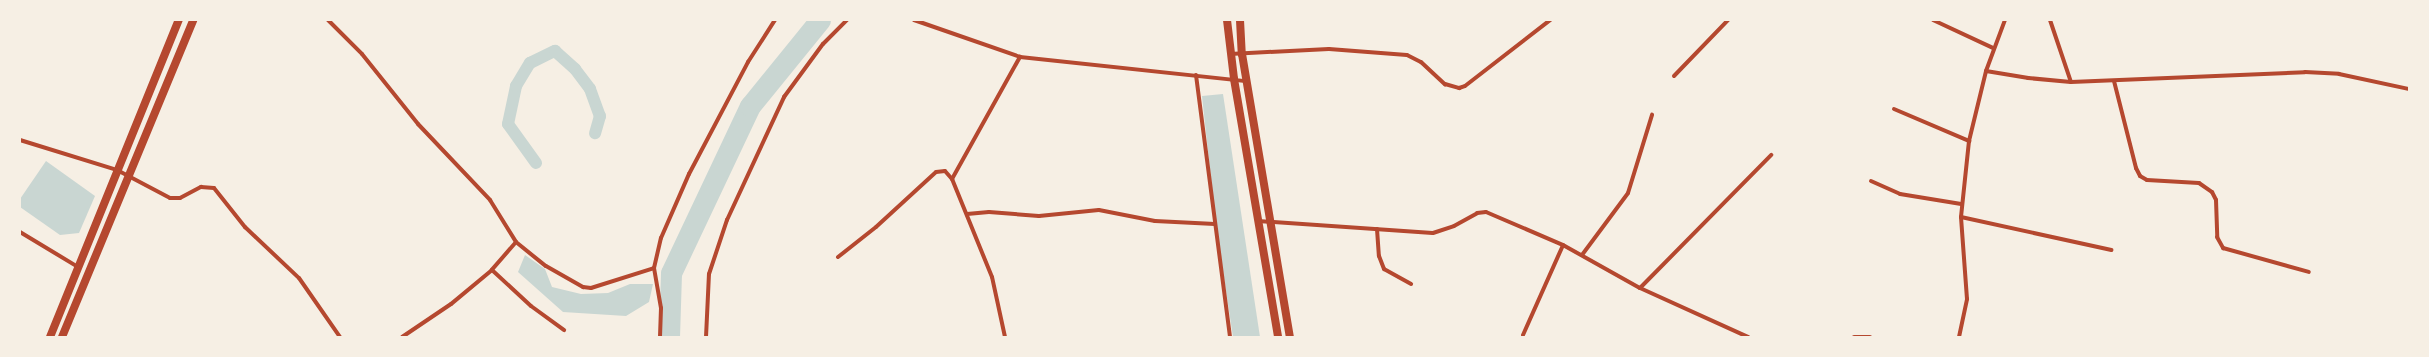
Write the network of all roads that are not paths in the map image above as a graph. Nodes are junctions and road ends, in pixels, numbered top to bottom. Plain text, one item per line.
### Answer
1 (179, 20) edge
2 (193, 20) edge
3 (328, 20) edge
4 (775, 20) edge
5 (847, 20) edge
6 (914, 20) edge
7 (1227, 20) edge
8 (1240, 20) edge
9 (1550, 20) edge
10 (1728, 20) edge
11 (1933, 20) edge
12 (2005, 20) edge
13 (2050, 20) edge
14 (1993, 48) junction
15 (1230, 54) junction
16 (1242, 54) junction
17 (1020, 57) junction
18 (1986, 71) junction
19 (1196, 75) junction
20 (1674, 76) dead end
21 (1234, 79) junction
22 (1247, 81) junction
23 (2114, 81) junction
24 (2071, 82) junction
25 (2409, 89) edge
26 (1894, 109) dead end
27 (1652, 115) dead end
28 (20, 140) edge
29 (1970, 141) junction
30 (1771, 155) dead end
31 (117, 170) junction
32 (129, 175) junction
33 (952, 179) junction
34 (1871, 181) dead end
35 (1961, 204) junction
36 (967, 214) junction
37 (1961, 217) junction
38 (1258, 221) junction
39 (1270, 222) junction
40 (1215, 224) junction
41 (1377, 229) junction
42 (20, 232) edge
43 (516, 242) junction
44 (1563, 246) junction
45 (2111, 250) dead end
46 (1582, 255) junction
47 (838, 256) dead end
48 (78, 268) junction
49 (654, 268) junction
50 (492, 270) junction
51 (2309, 272) dead end
52 (1410, 284) dead end
53 (1640, 288) junction
54 (564, 330) dead end
55 (1523, 335) dead end
56 (50, 337) edge
57 (62, 337) edge
58 (340, 337) edge
59 (402, 337) edge
60 (660, 337) edge
61 (706, 337) edge
62 (1005, 337) edge
63 (1230, 337) edge
64 (1278, 337) edge
65 (1290, 337) edge
66 (1748, 337) edge
67 (1854, 337) edge
68 (1870, 337) edge
69 (1958, 337) edge

1 - 31 main road
2 - 32 main road
3 - 43 street
4 - 49 street
5 - 61 street
6 - 17 street
7 - 15 main road
8 - 16 main road
9 - 16 street
10 - 20 street
11 - 14 street
12 - 14 street
13 - 24 street
14 - 18 street
15 - 16 street
15 - 21 main road
16 - 22 main road
17 - 19 street
17 - 33 street
18 - 24 street
18 - 29 street
19 - 21 street
19 - 40 street
21 - 22 street
21 - 38 main road
22 - 39 main road
23 - 24 street
23 - 25 street
23 - 51 street
26 - 29 street
27 - 46 street
28 - 31 street
29 - 35 street
30 - 53 street
31 - 32 street
31 - 48 main road
32 - 57 main road
32 - 58 street
33 - 36 street
33 - 47 street
34 - 35 street
35 - 37 street
36 - 40 street
36 - 62 street
37 - 45 street
37 - 69 street
38 - 39 street
38 - 64 main road
39 - 41 street
39 - 65 main road
40 - 63 street
41 - 44 street
41 - 52 street
42 - 48 street
43 - 49 street
43 - 50 street
44 - 46 street
44 - 55 street
46 - 53 street
48 - 56 main road
49 - 60 street
50 - 54 street
50 - 59 street
53 - 66 street
67 - 68 street

